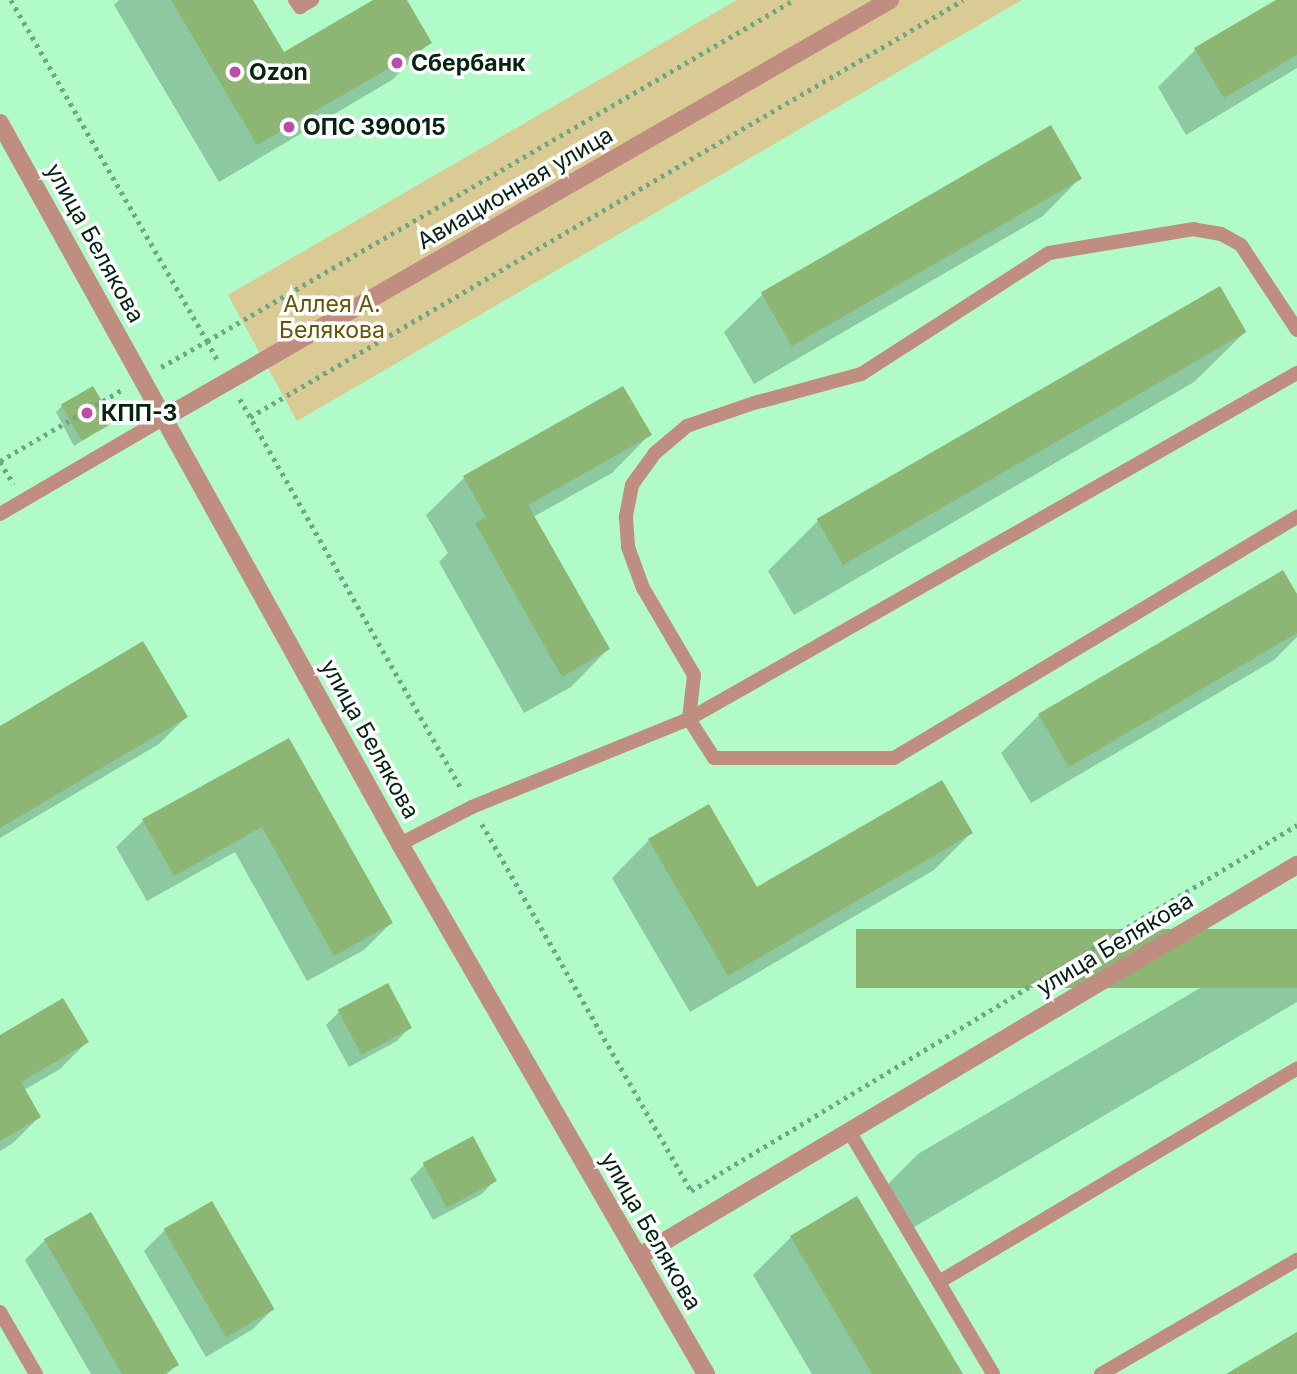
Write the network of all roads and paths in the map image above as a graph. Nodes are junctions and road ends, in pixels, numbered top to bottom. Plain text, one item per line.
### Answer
1 (10, 0) edge
2 (296, 0) edge
3 (312, 0) edge
4 (794, 0) edge
5 (890, 0) edge
6 (963, 0) edge
7 (0, 123) edge
8 (1297, 330) edge
9 (206, 341) junction
10 (1297, 373) edge
11 (142, 378) junction
12 (164, 418) junction
13 (0, 461) edge
14 (0, 514) edge
15 (1297, 517) edge
16 (689, 719) junction
17 (472, 807) junction
18 (1297, 825) edge
19 (400, 844) junction
20 (1297, 864) edge
21 (1297, 1069) edge
22 (849, 1131) junction
23 (638, 1257) junction
24 (1297, 1260) edge
25 (939, 1282) junction
26 (0, 1312) edge
27 (36, 1374) edge
28 (706, 1374) edge
29 (993, 1374) edge
30 (1101, 1374) edge

1 - 9 path
2 - 3 lane
4 - 9 path
5 - 12 street, Авиационная улица
6 - 17 path
7 - 11 street, улица Белякова
8 - 16 lane
9 - 11 path
10 - 16 lane
11 - 12 street, улица Белякова
11 - 13 path
12 - 14 lane
12 - 19 street, улица Белякова
15 - 16 lane
16 - 17 lane
17 - 18 path
17 - 19 lane
19 - 23 street, улица Белякова
20 - 22 street, улица Белякова
21 - 25 lane
22 - 23 street, улица Белякова
22 - 25 lane
23 - 28 street, улица Белякова
24 - 30 lane
25 - 29 lane
26 - 27 lane

